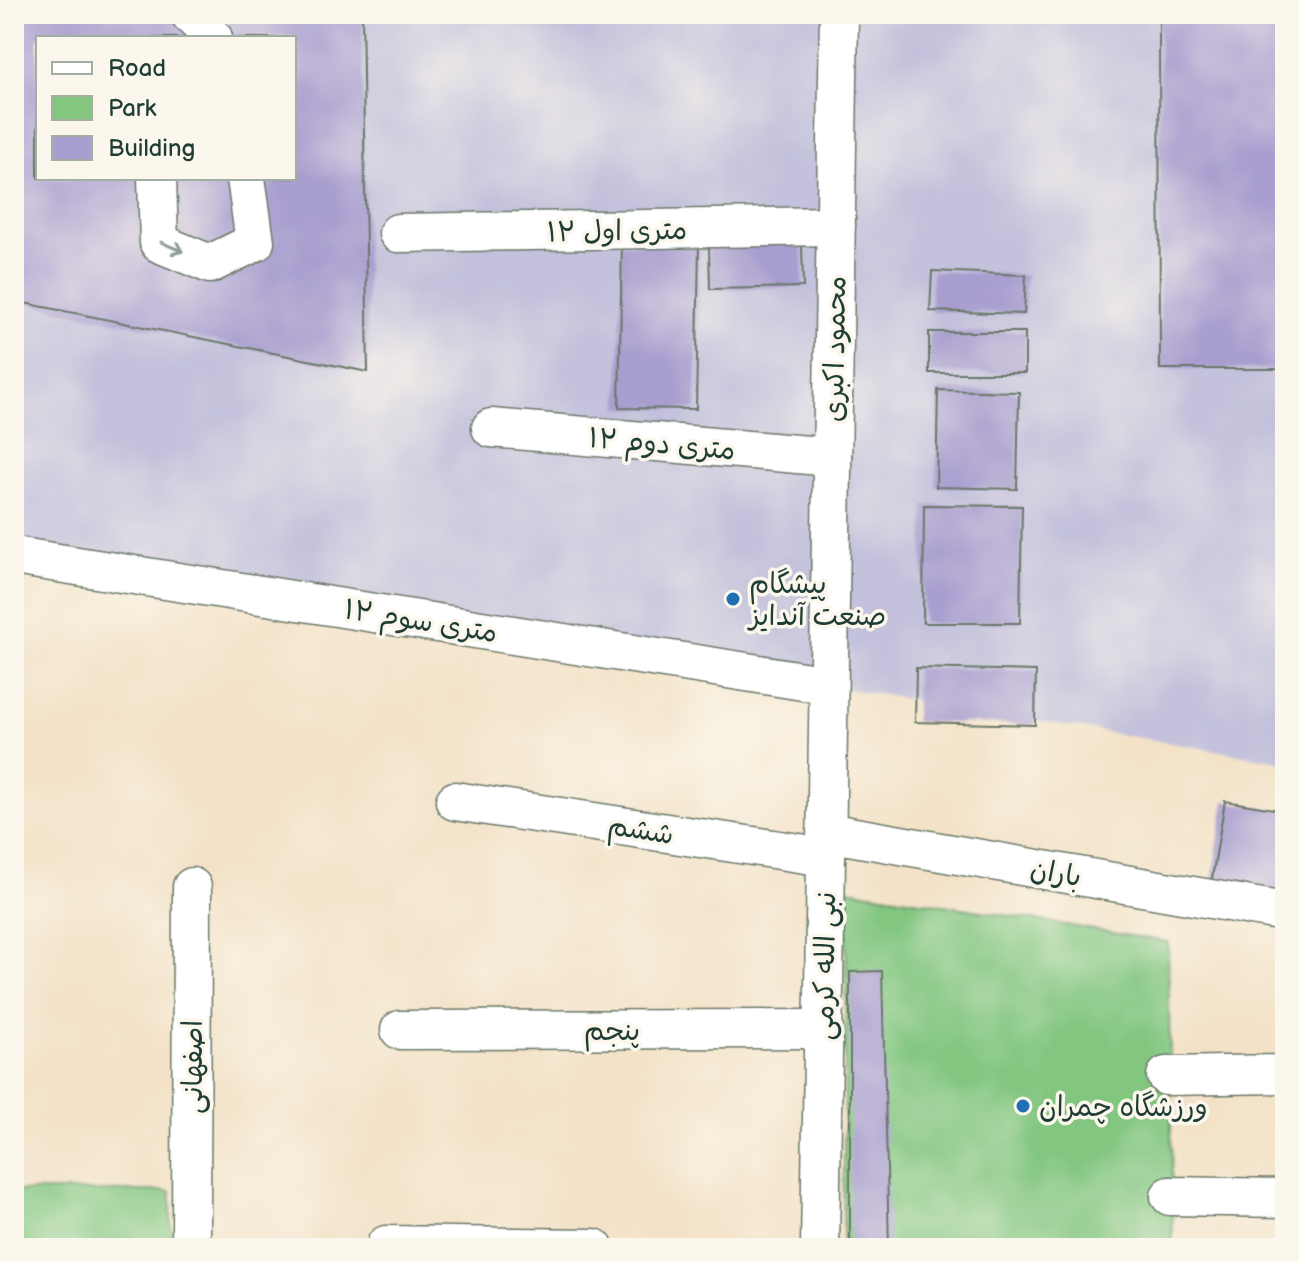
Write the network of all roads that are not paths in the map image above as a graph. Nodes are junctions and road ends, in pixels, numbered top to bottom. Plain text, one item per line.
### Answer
1 (189, 14) edge
2 (839, 14) edge
3 (171, 36) edge
4 (211, 36) edge
5 (157, 180) edge
6 (246, 180) edge
7 (836, 226) junction
8 (398, 233) dead end
9 (491, 428) dead end
10 (832, 457) junction
11 (14, 556) edge
12 (828, 685) junction
13 (455, 801) dead end
14 (826, 844) junction
15 (192, 887) dead end
16 (1285, 912) edge
17 (823, 1029) junction
18 (400, 1030) dead end
19 (1285, 1074) edge
20 (1166, 1076) dead end
21 (1170, 1196) dead end
22 (1285, 1198) edge
23 (386, 1245) dead end
24 (191, 1248) edge
25 (594, 1248) edge
26 (820, 1248) edge

1 - 3 street
1 - 4 street
2 - 7 street, محمود اکبری
5 -> 6 street
7 - 8 street, ۱۲ متری اول
7 - 10 street, محمود اکبری
9 - 10 street, ۱۲ متری دوم
10 - 12 street, محمود اکبری
11 - 12 street, ۱۲ متری سوم
12 - 14 street, نبی الله کرمی
13 - 14 street, ششم
14 - 16 street, باران
14 - 17 street, نبی الله کرمی
15 - 24 street, اصفهانی
17 - 18 street, پنجم
17 - 26 street, نبی الله کرمی
19 - 20 street
21 - 22 street
23 - 25 street

